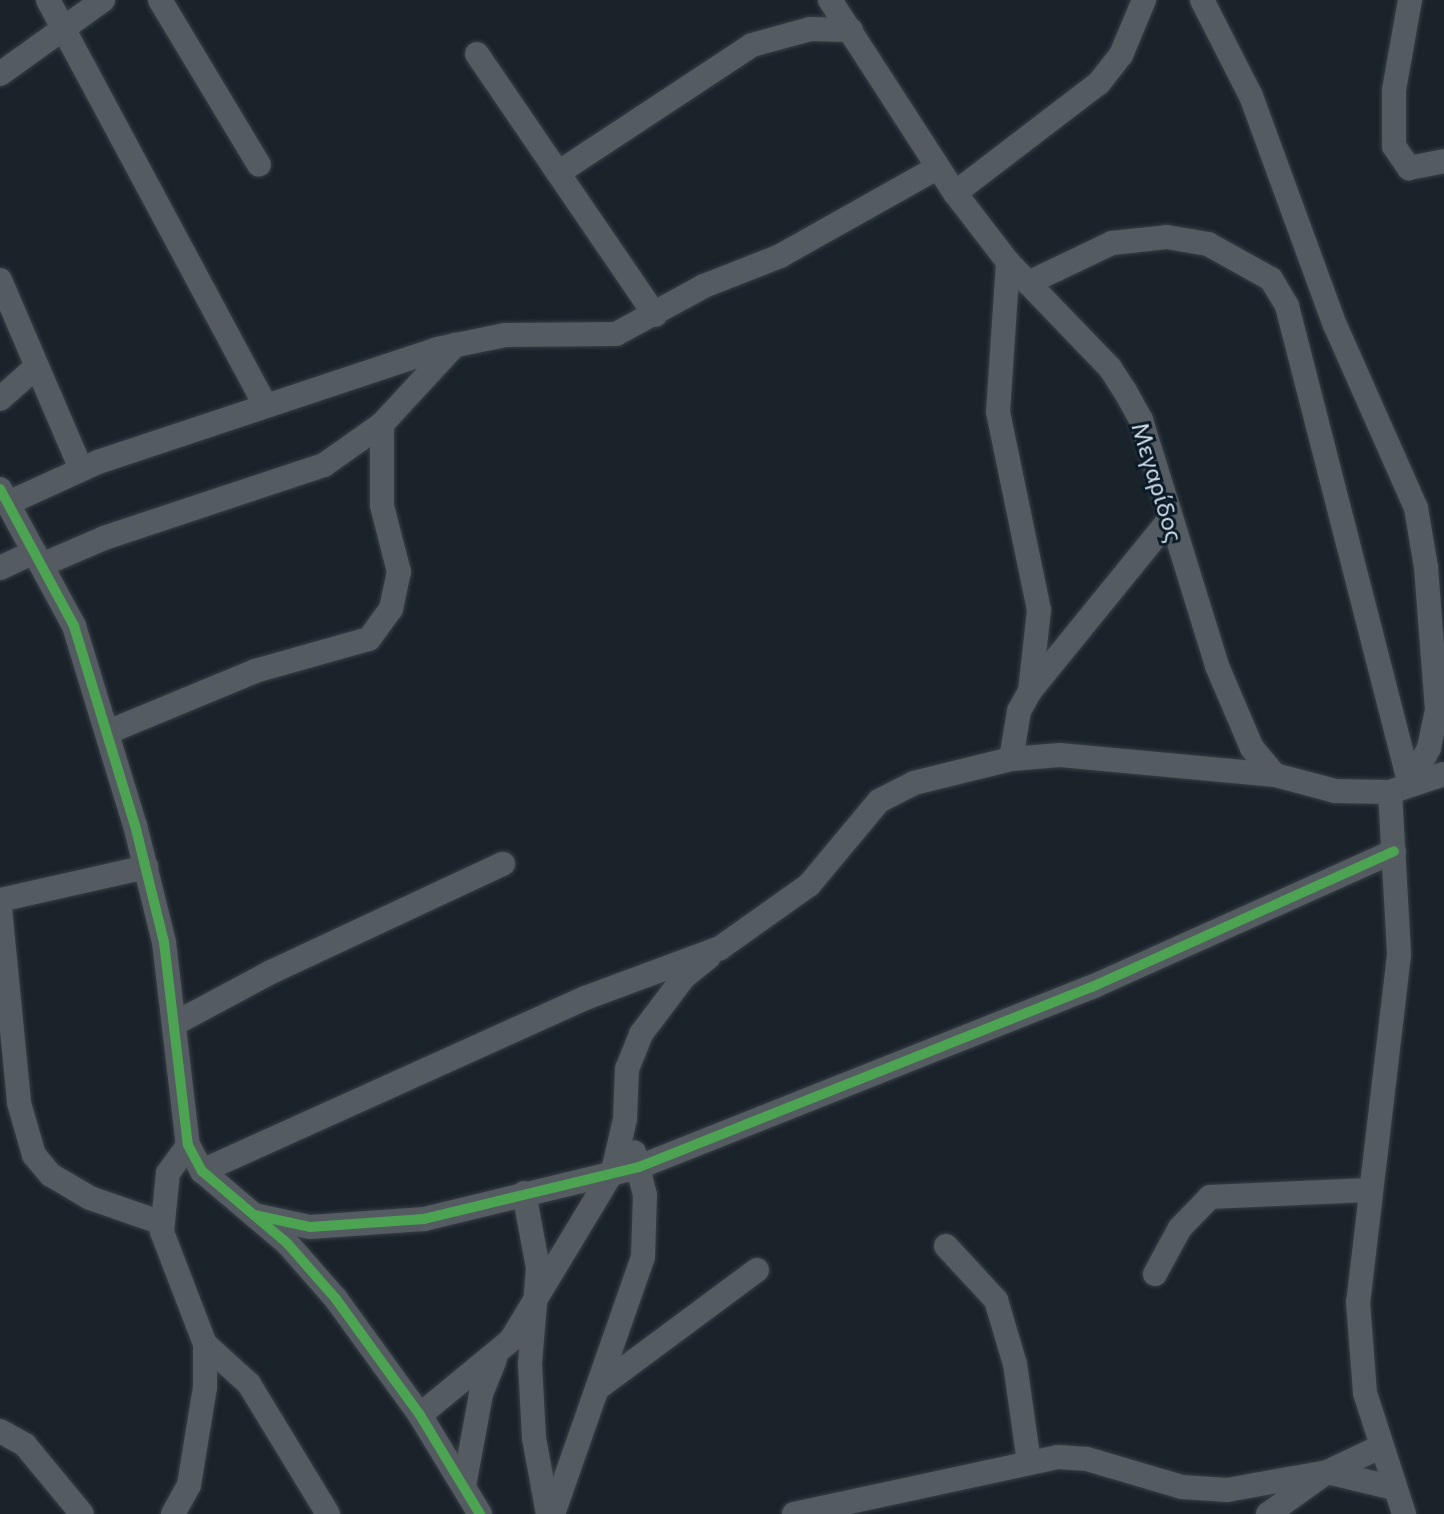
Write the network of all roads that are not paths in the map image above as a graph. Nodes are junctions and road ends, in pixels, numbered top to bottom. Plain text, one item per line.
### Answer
1 (48, 0) edge
2 (103, 0) edge
3 (160, 0) edge
4 (830, 0) edge
5 (1144, 0) edge
6 (1202, 0) edge
7 (1410, 0) edge
8 (851, 30) junction
9 (63, 31) junction
10 (477, 54) dead end
11 (0, 74) edge
12 (1444, 161) edge
13 (259, 165) dead end
14 (937, 168) junction
15 (558, 173) junction
16 (955, 193) junction
17 (1008, 262) junction
18 (0, 280) edge
19 (1028, 283) junction
20 (655, 315) junction
21 (456, 344) junction
22 (35, 368) junction
23 (0, 399) edge
24 (265, 405) junction
25 (382, 424) junction
26 (81, 469) junction
27 (3, 496) edge
28 (1168, 521) junction
29 (39, 558) junction
30 (0, 568) edge
31 (1030, 691) junction
32 (108, 732) junction
33 (1011, 759) junction
34 (1444, 774) edge
35 (1275, 775) junction
36 (1400, 788) junction
37 (1394, 851) junction
38 (503, 864) dead end
39 (146, 867) junction
40 (0, 900) edge
41 (0, 908) edge
42 (720, 948) junction
43 (176, 1023) junction
44 (625, 1119) junction
45 (188, 1145) junction
46 (639, 1167) junction
47 (202, 1171) junction
48 (613, 1171) junction
49 (1368, 1190) junction
50 (524, 1193) junction
51 (254, 1215) junction
52 (162, 1223) junction
53 (946, 1246) dead end
54 (757, 1270) dead end
55 (1155, 1274) dead end
56 (531, 1307) junction
57 (205, 1344) junction
58 (497, 1354) junction
59 (595, 1391) junction
60 (420, 1415) junction
61 (0, 1431) edge
62 (1380, 1447) junction
63 (1029, 1462) junction
64 (1327, 1472) junction
65 (464, 1486) junction
66 (1394, 1488) junction
67 (82, 1514) edge
68 (173, 1514) edge
69 (328, 1514) edge
70 (480, 1514) edge
71 (550, 1514) edge
72 (794, 1514) edge
73 (1268, 1514) edge
74 (1404, 1514) edge

1 - 9 street
2 - 9 street
3 - 13 street
4 - 8 street, Μεγαρίδος
5 - 16 street
6 - 36 street
7 - 12 street
8 - 14 street, Μεγαρίδος
8 - 15 street
9 - 11 street
9 - 24 street
10 - 15 street
14 - 16 street, Μεγαρίδος
14 - 20 street
15 - 20 street
16 - 17 street, Μεγαρίδος
17 - 19 street, Μεγαρίδος
17 - 31 street
18 - 22 street
19 - 28 street, Μεγαρίδος
19 - 36 street
20 - 21 street
21 - 24 street
21 - 25 street
22 - 23 street
22 - 26 street
24 - 26 street
25 - 29 street
25 - 32 street
26 - 27 street
27 - 29 street
28 - 31 street
28 - 35 street, Μεγαρίδος
29 - 30 street
29 - 32 street
31 - 33 street
32 - 39 street
33 - 35 street
33 - 42 street
34 - 36 street
35 - 36 street
36 - 37 street
37 - 46 street
37 - 49 street
38 - 43 street
39 - 40 street
39 - 43 street
41 - 52 street
42 - 44 street
42 - 47 street
43 - 45 street
44 - 46 street
44 - 48 street
45 - 47 street
45 - 52 street
46 - 48 street
46 - 59 street
47 - 51 street
48 - 50 street
48 - 56 street
49 - 55 street
49 - 62 street
50 - 51 street
50 - 56 street
51 - 60 street
52 - 57 street
53 - 63 street
54 - 59 street
56 - 58 street
56 - 71 street
57 - 68 street
57 - 69 street
58 - 60 street
58 - 65 street
59 - 71 street
60 - 65 street
61 - 67 street
62 - 64 street
62 - 66 street
63 - 64 street
63 - 72 street
64 - 66 street
64 - 73 street
65 - 70 street
66 - 74 street

